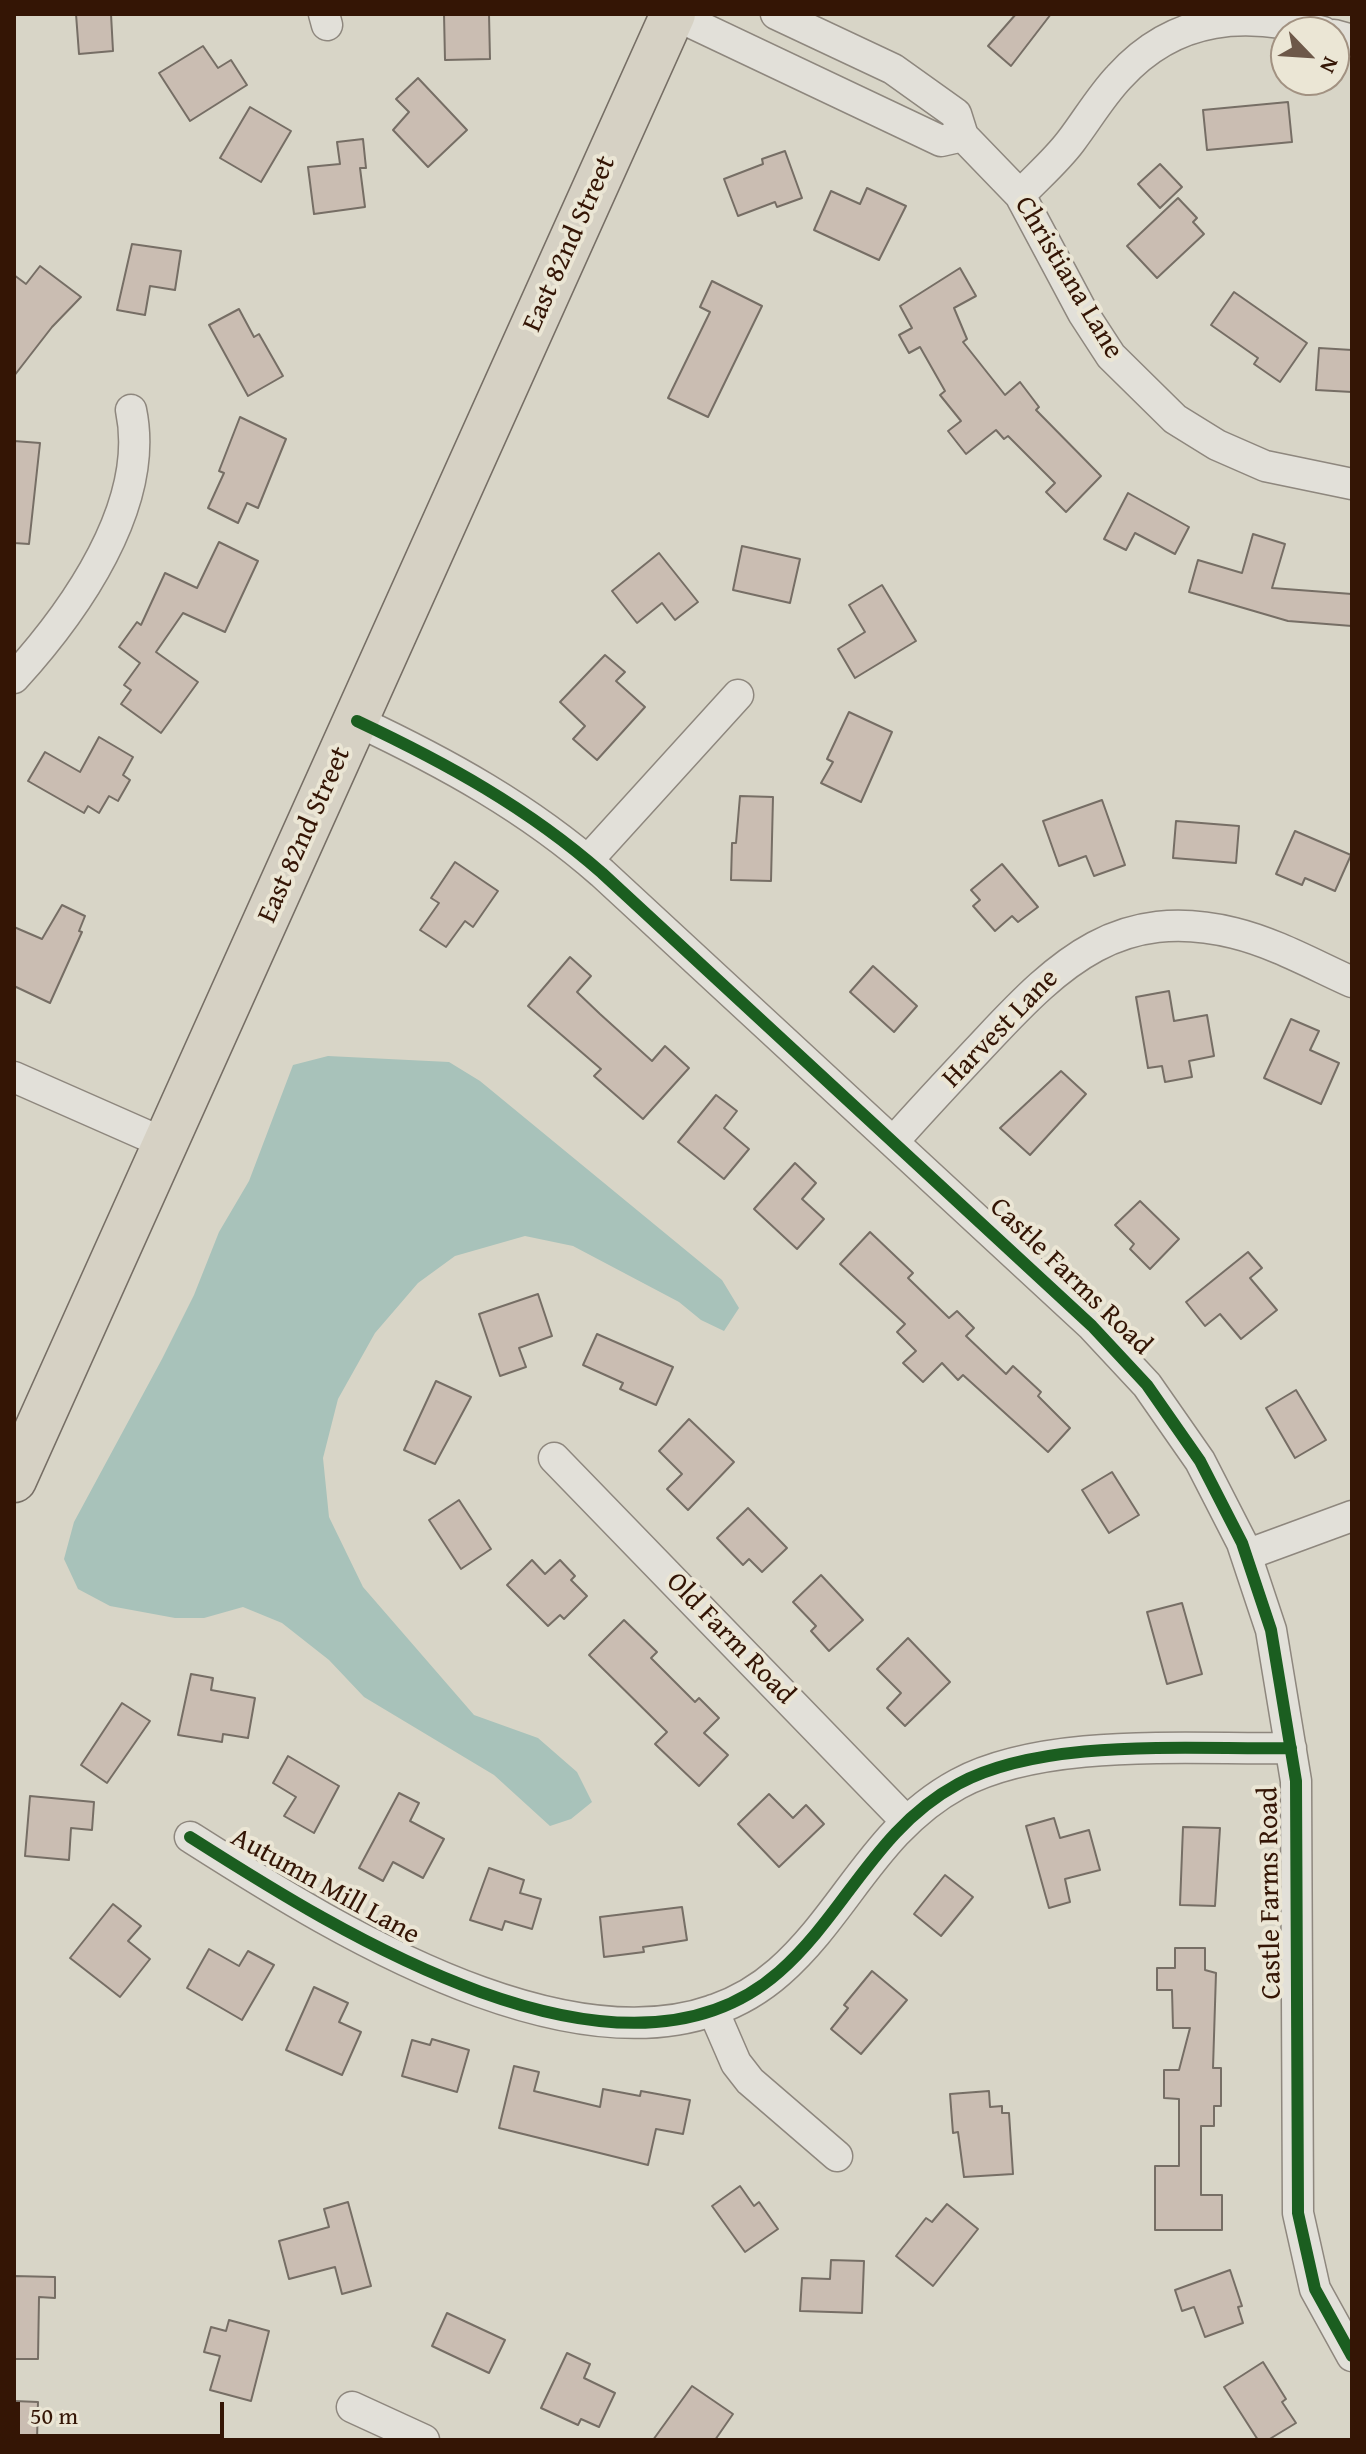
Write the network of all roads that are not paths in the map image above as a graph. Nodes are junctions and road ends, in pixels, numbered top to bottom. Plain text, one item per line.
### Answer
1 (673, 14) edge
2 (776, 14) edge
3 (1270, 19) edge
4 (963, 136) junction
5 (1020, 195) junction
6 (131, 410) dead end
7 (1352, 484) edge
8 (14, 678) edge
9 (738, 695) dead end
10 (357, 721) junction
11 (588, 860) junction
12 (1352, 982) edge
13 (14, 1077) edge
14 (893, 1142) junction
15 (166, 1144) junction
16 (554, 1458) dead end
17 (14, 1480) edge
18 (1352, 1516) edge
19 (1246, 1555) junction
20 (1291, 1748) junction
21 (906, 1821) junction
22 (190, 1837) dead end
23 (713, 2010) junction
24 (837, 2156) dead end
25 (1352, 2356) edge
26 (352, 2407) dead end
27 (424, 2440) edge

1 - 4 street
1 - 10 main road, East 82nd Street
2 - 4 street, Christiana Lane
3 - 5 street
4 - 5 street, Christiana Lane
5 - 7 street, Christiana Lane
6 - 8 street
9 - 11 street
10 - 11 street, Castle Farms Road
10 - 15 main road, East 82nd Street
11 - 14 street, Castle Farms Road
12 - 14 street, Harvest Lane
13 - 15 street
14 - 19 street, Castle Farms Road
15 - 17 main road, East 82nd Street
16 - 21 street, Old Farm Road
18 - 19 street
19 - 20 street, Castle Farms Road
20 - 21 street, Autumn Mill Lane
20 - 25 street, Castle Farms Road
21 - 23 street, Autumn Mill Lane
22 - 23 street, Autumn Mill Lane
23 - 24 street
26 - 27 street

